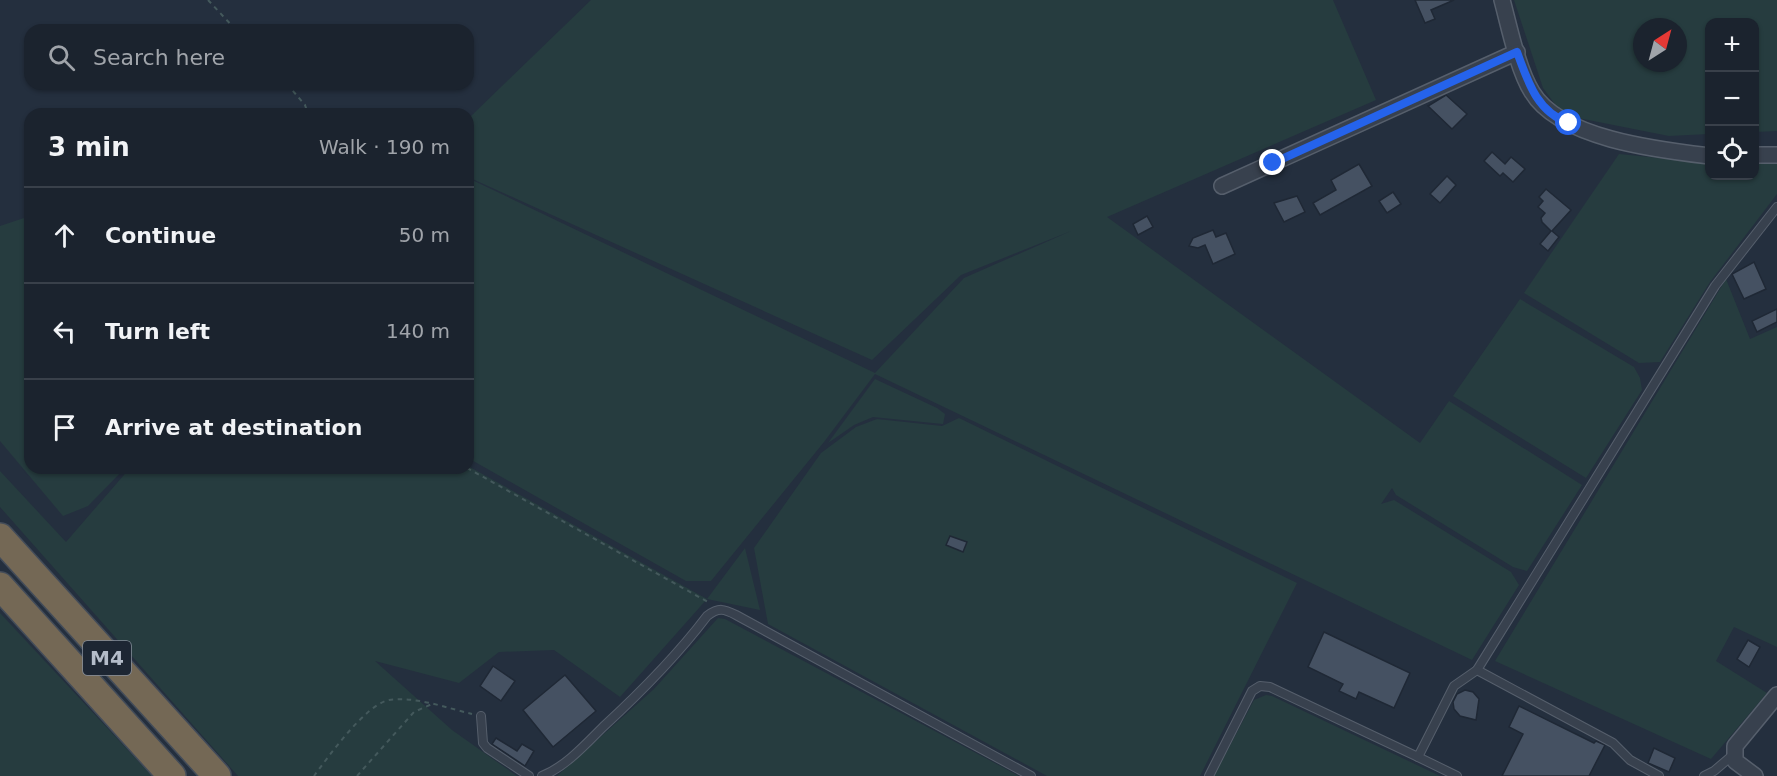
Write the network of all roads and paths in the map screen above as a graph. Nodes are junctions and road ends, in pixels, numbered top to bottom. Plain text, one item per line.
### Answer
1 (208, 0) edge
2 (1502, 0) edge
3 (230, 24) edge
4 (1517, 52) junction
5 (292, 90) edge
6 (306, 108) edge
7 (1705, 155) edge
8 (1759, 155) edge
9 (1777, 155) edge
10 (1222, 186) dead end
11 (1777, 207) edge
12 (474, 472) edge
13 (0, 537) edge
14 (0, 586) edge
15 (724, 609) junction
16 (1477, 670) junction
17 (1777, 695) edge
18 (432, 704) junction
19 (481, 716) joint
20 (1734, 754) junction
21 (1418, 757) junction
22 (1711, 774) edge
23 (172, 776) edge
24 (217, 776) edge
25 (314, 776) edge
26 (357, 776) edge
27 (529, 776) edge
28 (542, 776) edge
29 (1031, 776) edge
30 (1209, 776) edge
31 (1457, 776) edge
32 (1659, 776) edge
33 (1704, 776) edge
34 (1755, 776) edge

1 - 3 path
2 - 4 street
4 - 7 street
4 - 10 street
5 - 6 path
8 - 9 street
11 - 16 lane
12 - 15 path
13 - 24 highway, M4
14 - 23 highway, M4
15 - 28 lane
15 - 29 lane
16 - 21 lane
16 - 32 lane
17 - 20 street
18 - 19 path
18 - 25 path
18 - 26 path
19 - 27 lane
20 - 22 lane
20 - 34 street
21 - 30 lane
21 - 31 lane
22 - 33 lane

